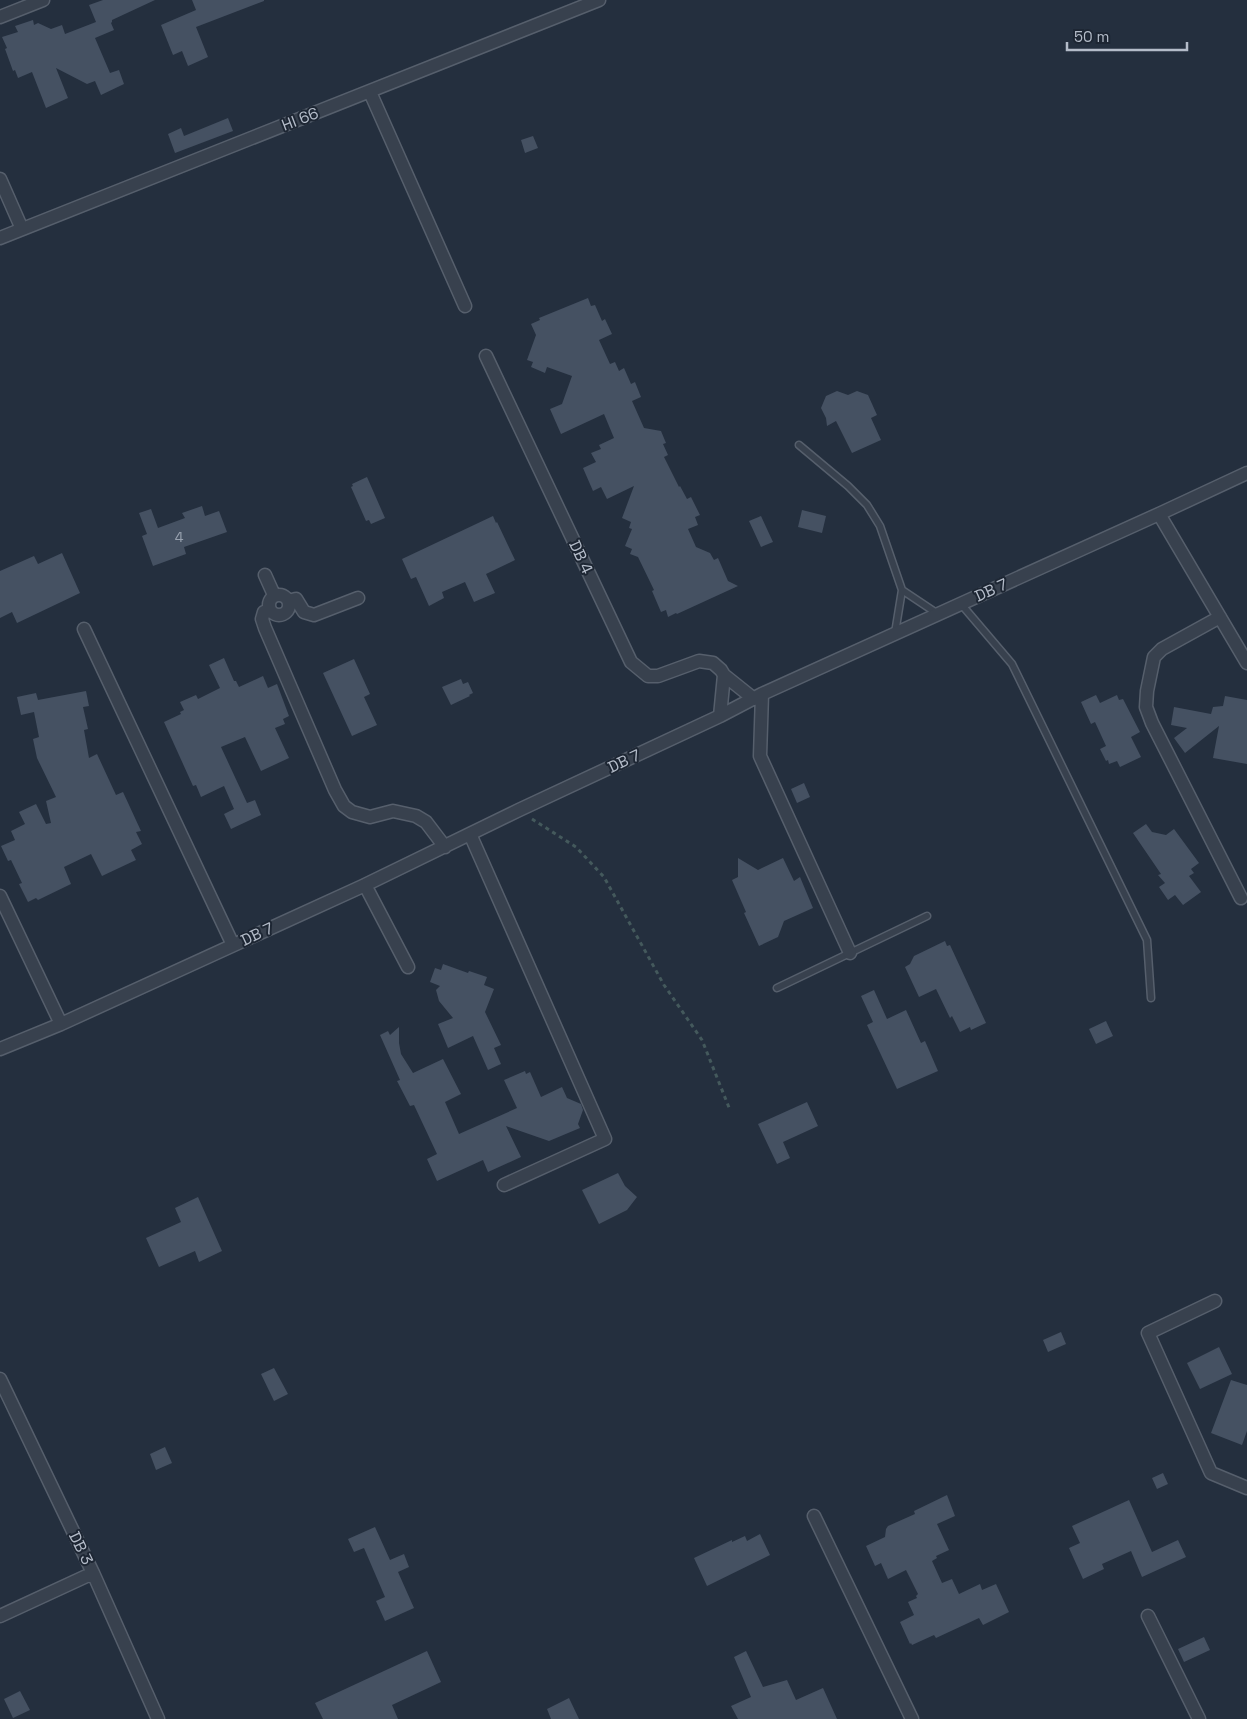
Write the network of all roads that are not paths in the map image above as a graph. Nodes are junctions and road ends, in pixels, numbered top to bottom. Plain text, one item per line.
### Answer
1 (43, 0) edge
2 (598, 0) edge
3 (0, 17) edge
4 (370, 92) junction
5 (0, 179) edge
6 (22, 229) junction
7 (0, 238) edge
8 (465, 306) dead end
9 (486, 356) dead end
10 (799, 445) dead end
11 (1247, 473) edge
12 (1159, 514) junction
13 (265, 576) dead end
14 (902, 590) junction
15 (274, 595) junction
16 (358, 598) dead end
17 (288, 601) junction
18 (961, 604) junction
19 (270, 610) junction
20 (938, 614) junction
21 (1220, 618) junction
22 (84, 629) dead end
23 (895, 633) junction
24 (1247, 663) edge
25 (724, 676) junction
26 (758, 696) junction
27 (720, 716) junction
28 (470, 834) junction
29 (445, 846) junction
30 (365, 885) junction
31 (0, 896) edge
32 (1240, 898) dead end
33 (927, 916) dead end
34 (233, 945) junction
35 (850, 953) junction
36 (408, 967) dead end
37 (777, 988) dead end
38 (1151, 998) dead end
39 (61, 1024) junction
40 (0, 1049) edge
41 (504, 1186) dead end
42 (1215, 1301) dead end
43 (0, 1379) edge
44 (1247, 1488) edge
45 (814, 1516) dead end
46 (93, 1573) junction
47 (0, 1616) edge
48 (1148, 1616) dead end
49 (158, 1719) edge
50 (912, 1719) edge
51 (1199, 1719) edge

1 - 3 street
2 - 4 street, HI 66
4 - 6 street, HI 66
4 - 8 street
5 - 6 street
6 - 7 street, HI 66
9 - 25 street, DB 4
10 - 14 lane
11 - 12 street, DB 7
12 - 18 street, DB 7
12 - 21 street
13 - 15 street
14 - 20 lane
14 - 23 lane
15 - 17 street
15 - 19 street
16 - 17 street
17 - 19 street
18 - 20 street, DB 7
18 - 38 lane
19 - 29 street
20 - 23 street, DB 7
21 - 24 street
21 - 32 street
22 - 34 street
23 - 26 street, DB 7
25 - 26 street, DB 4
25 - 27 street
26 - 27 street, DB 7
26 - 35 street
27 - 28 street, DB 7
28 - 29 street, DB 7
28 - 41 street
29 - 30 street, DB 7
30 - 34 street, DB 7
30 - 36 street
31 - 39 street
33 - 35 lane
34 - 39 street, DB 7
35 - 37 lane
39 - 40 street, DB 7
42 - 44 street
43 - 46 street, DB 3
45 - 50 street
46 - 47 street
46 - 49 street, DB 3
48 - 51 street

